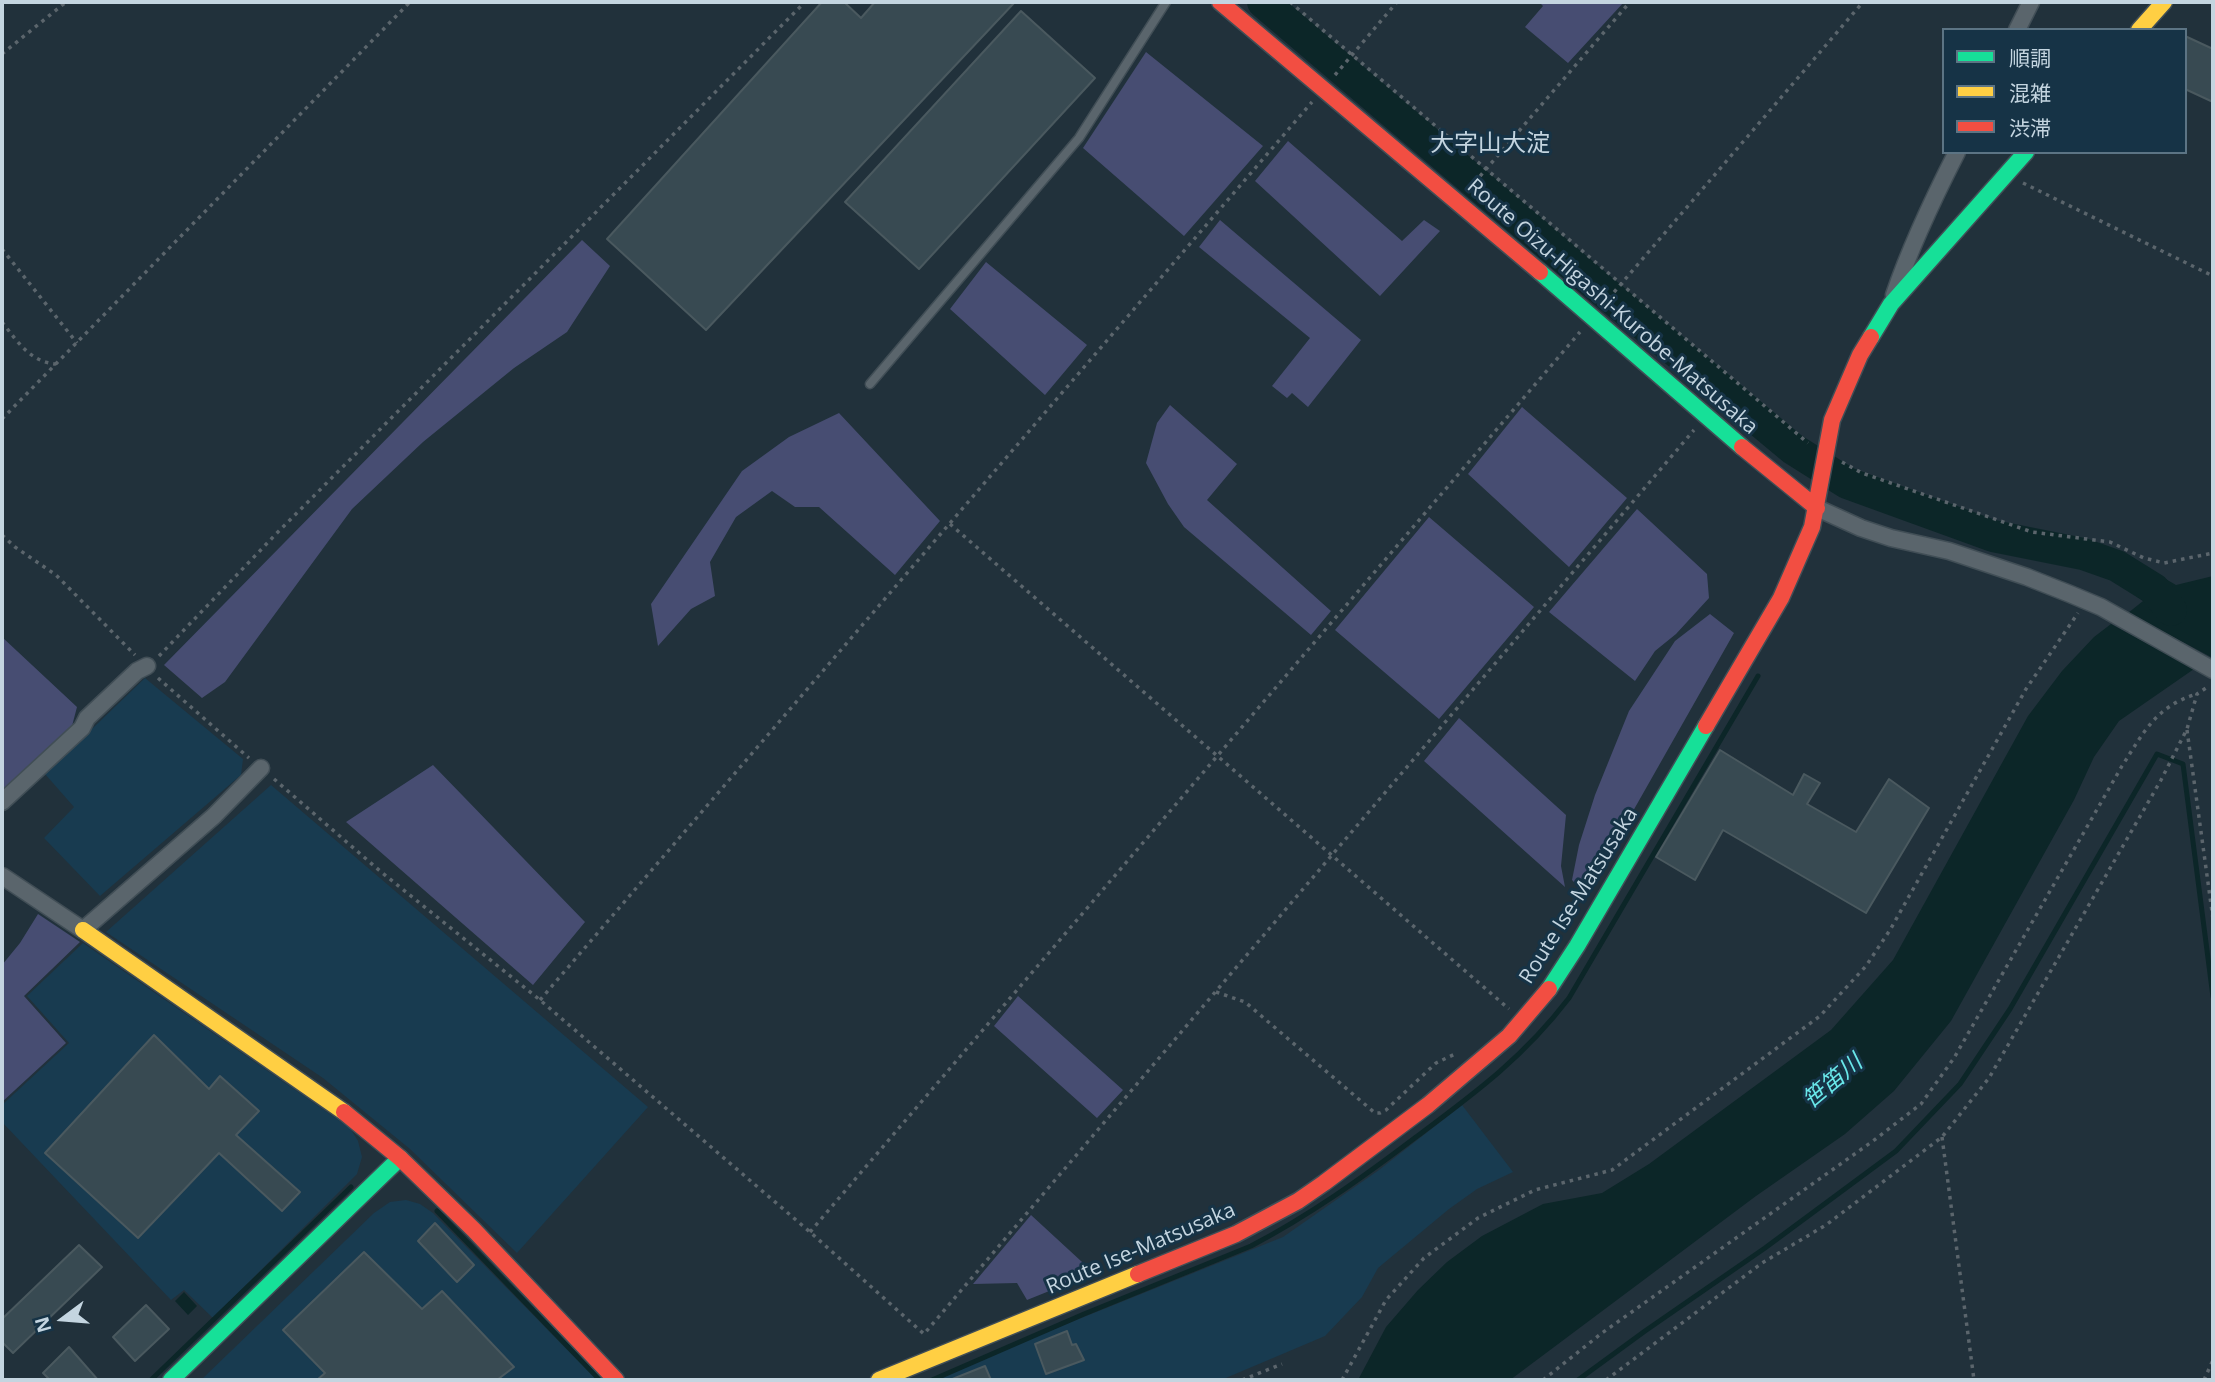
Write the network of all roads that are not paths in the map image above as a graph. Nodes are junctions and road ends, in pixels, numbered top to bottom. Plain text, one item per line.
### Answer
1 (1166, 2) edge
2 (1220, 2) edge
3 (2031, 2) edge
4 (2165, 2) edge
5 (2018, 28) edge
6 (2141, 28) edge
7 (1956, 154) edge
8 (2024, 154) edge
9 (1891, 304) junction
10 (870, 384) dead end
11 (1818, 508) junction
12 (147, 666) road end
13 (2213, 670) edge
14 (261, 768) road end
15 (2, 802) edge
16 (2, 876) edge
17 (83, 930) junction
18 (400, 1158) junction
19 (171, 1380) edge
20 (616, 1380) edge
21 (879, 1380) edge

1 - 10 lane
2 - 11 main road, Route Oizu-Higashi-Kurobe-Matsusaka
3 - 5 street
4 - 6 main road
7 - 9 street
8 - 9 main road, Route Ise-Matsusaka
9 - 11 main road, Route Ise-Matsusaka
11 - 13 street
11 - 21 main road, Route Ise-Matsusaka
12 - 15 street
14 - 17 street
16 - 17 street
17 - 18 main road
18 - 19 main road
18 - 20 main road

